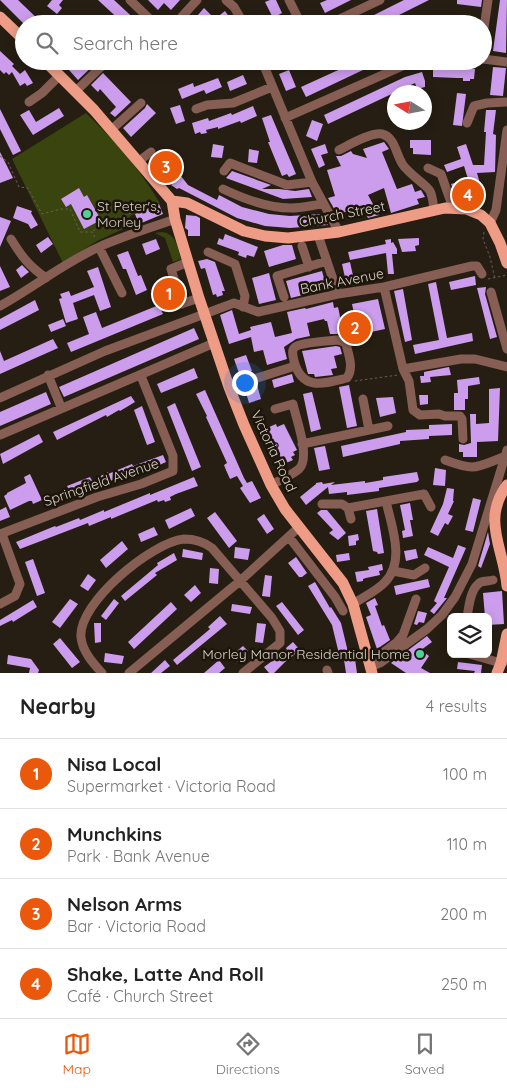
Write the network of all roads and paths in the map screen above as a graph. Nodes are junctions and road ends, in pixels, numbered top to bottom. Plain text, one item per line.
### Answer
1 (130, 0) edge
2 (197, 0) edge
3 (226, 0) edge
4 (288, 0) edge
5 (380, 0) edge
6 (488, 0) edge
7 (146, 15) edge
8 (183, 15) edge
9 (239, 15) edge
10 (296, 15) edge
11 (348, 15) edge
12 (486, 15) edge
13 (0, 17) edge
14 (15, 31) edge
15 (492, 60) edge
16 (507, 62) edge
17 (55, 70) edge
18 (98, 70) edge
19 (265, 70) edge
20 (394, 70) edge
21 (60, 75) junction
22 (272, 87) junction
23 (76, 91) junction
24 (29, 102) dead end
25 (507, 102) edge
26 (141, 103) dead end
27 (196, 109) dead end
28 (285, 118) junction
29 (468, 123) dead end
30 (111, 130) junction
31 (507, 130) edge
32 (339, 150) dead end
33 (151, 152) dead end
34 (0, 156) edge
35 (139, 161) junction
36 (428, 168) dead end
37 (224, 172) dead end
38 (312, 182) junction
39 (223, 189) dead end
40 (172, 200) junction
41 (154, 203) dead end
42 (323, 204) junction
43 (453, 208) junction
44 (434, 210) junction
45 (175, 219) junction
46 (490, 223) junction
47 (92, 232) junction
48 (339, 232) junction
49 (318, 235) junction
50 (11, 238) dead end
51 (504, 241) edge
52 (302, 246) dead end
53 (100, 247) junction
54 (208, 252) dead end
55 (327, 261) junction
56 (188, 262) junction
57 (507, 264) edge
58 (309, 267) junction
59 (482, 274) dead end
60 (507, 275) edge
61 (46, 278) junction
62 (384, 287) junction
63 (491, 292) dead end
64 (122, 293) dead end
65 (338, 294) junction
66 (284, 297) dead end
67 (200, 298) junction
68 (182, 304) junction
69 (0, 306) edge
70 (243, 307) junction
71 (169, 308) dead end
72 (204, 314) junction
73 (214, 343) junction
74 (507, 349) edge
75 (295, 366) junction
76 (507, 366) edge
77 (403, 370) junction
78 (48, 375) junction
79 (141, 376) junction
80 (229, 387) junction
81 (0, 398) edge
82 (362, 400) dead end
83 (62, 407) junction
84 (275, 408) dead end
85 (388, 426) dead end
86 (369, 430) junction
87 (0, 435) edge
88 (464, 439) dead end
89 (302, 444) junction
90 (506, 453) edge
91 (445, 460) dead end
92 (272, 485) junction
93 (507, 485) edge
94 (386, 501) junction
95 (322, 504) dead end
96 (431, 506) dead end
97 (348, 508) junction
98 (491, 513) junction
99 (351, 519) dead end
100 (298, 528) junction
101 (1, 534) edge
102 (288, 537) junction
103 (425, 568) dead end
104 (393, 571) junction
105 (493, 580) dead end
106 (240, 581) junction
107 (507, 586) edge
108 (416, 599) dead end
109 (0, 604) edge
110 (353, 604) junction
111 (343, 611) dead end
112 (468, 613) edge
113 (507, 634) edge
114 (482, 658) edge
115 (501, 664) edge
116 (374, 668) edge
117 (102, 673) edge
118 (129, 673) edge
119 (243, 673) edge

1 - 7 street
2 - 8 street
3 - 9 street
4 - 10 street
5 - 11 street
6 - 12 street
13 - 14 main road
15 - 16 street
17 - 21 main road
18 - 23 street
19 - 22 street
20 - 28 street
21 - 23 main road
21 - 24 street
22 - 27 street
22 - 28 street
23 - 30 main road
25 - 29 street
26 - 30 street
28 - 38 street
30 - 35 main road
31 - 46 street
32 - 44 street
33 - 35 street
34 - 47 path
35 - 40 main road
36 - 43 street
37 - 38 street
38 - 42 street
39 - 42 street
40 - 45 main road, Victoria Road
40 - 49 main road, Church Street
41 - 47 path
42 - 48 street
43 - 44 main road, Church Street
43 - 46 main road, Church Street
44 - 48 main road, Church Street
45 - 53 street
45 - 56 main road, Victoria Road
46 - 51 main road
46 - 60 path
47 - 53 path
48 - 49 main road, Church Street
49 - 55 street
50 - 61 street
51 - 57 main road
52 - 58 street
53 - 61 street
53 - 64 street
54 - 70 street
55 - 58 street
55 - 65 street
56 - 67 main road, Victoria Road
56 - 68 street
58 - 66 street
59 - 62 street, Bank Avenue
61 - 69 street
62 - 65 street, Bank Avenue
62 - 77 street
63 - 74 street
65 - 70 street, Bank Avenue
67 - 68 street
67 - 72 main road, Victoria Road
68 - 71 street
70 - 72 street, Bank Avenue
72 - 73 main road, Victoria Road
72 - 78 street, Bank Avenue
73 - 79 street
73 - 80 main road, Victoria Road
75 - 75 street
75 - 80 street
76 - 77 street
77 - 88 street
78 - 81 street, Bank Avenue
78 - 83 street
79 - 83 street
79 - 101 street, Springfield Avenue
80 - 92 main road, Victoria Road
82 - 86 street
83 - 87 street
84 - 89 street
85 - 86 street
86 - 89 street
89 - 92 street
90 - 91 street
90 - 98 street
92 - 100 main road, Victoria Road
93 - 98 main road
94 - 96 street
94 - 97 street
94 - 104 street
95 - 97 street
97 - 99 street
98 - 107 main road
98 - 116 street
100 - 102 street
100 - 110 main road, Victoria Road
101 - 109 street
102 - 106 street
102 - 111 street
103 - 104 street
104 - 110 street
105 - 112 street
106 - 117 street
106 - 118 street
106 - 119 street
108 - 116 street
110 - 116 main road, Victoria Road
113 - 115 main road
114 - 115 street

